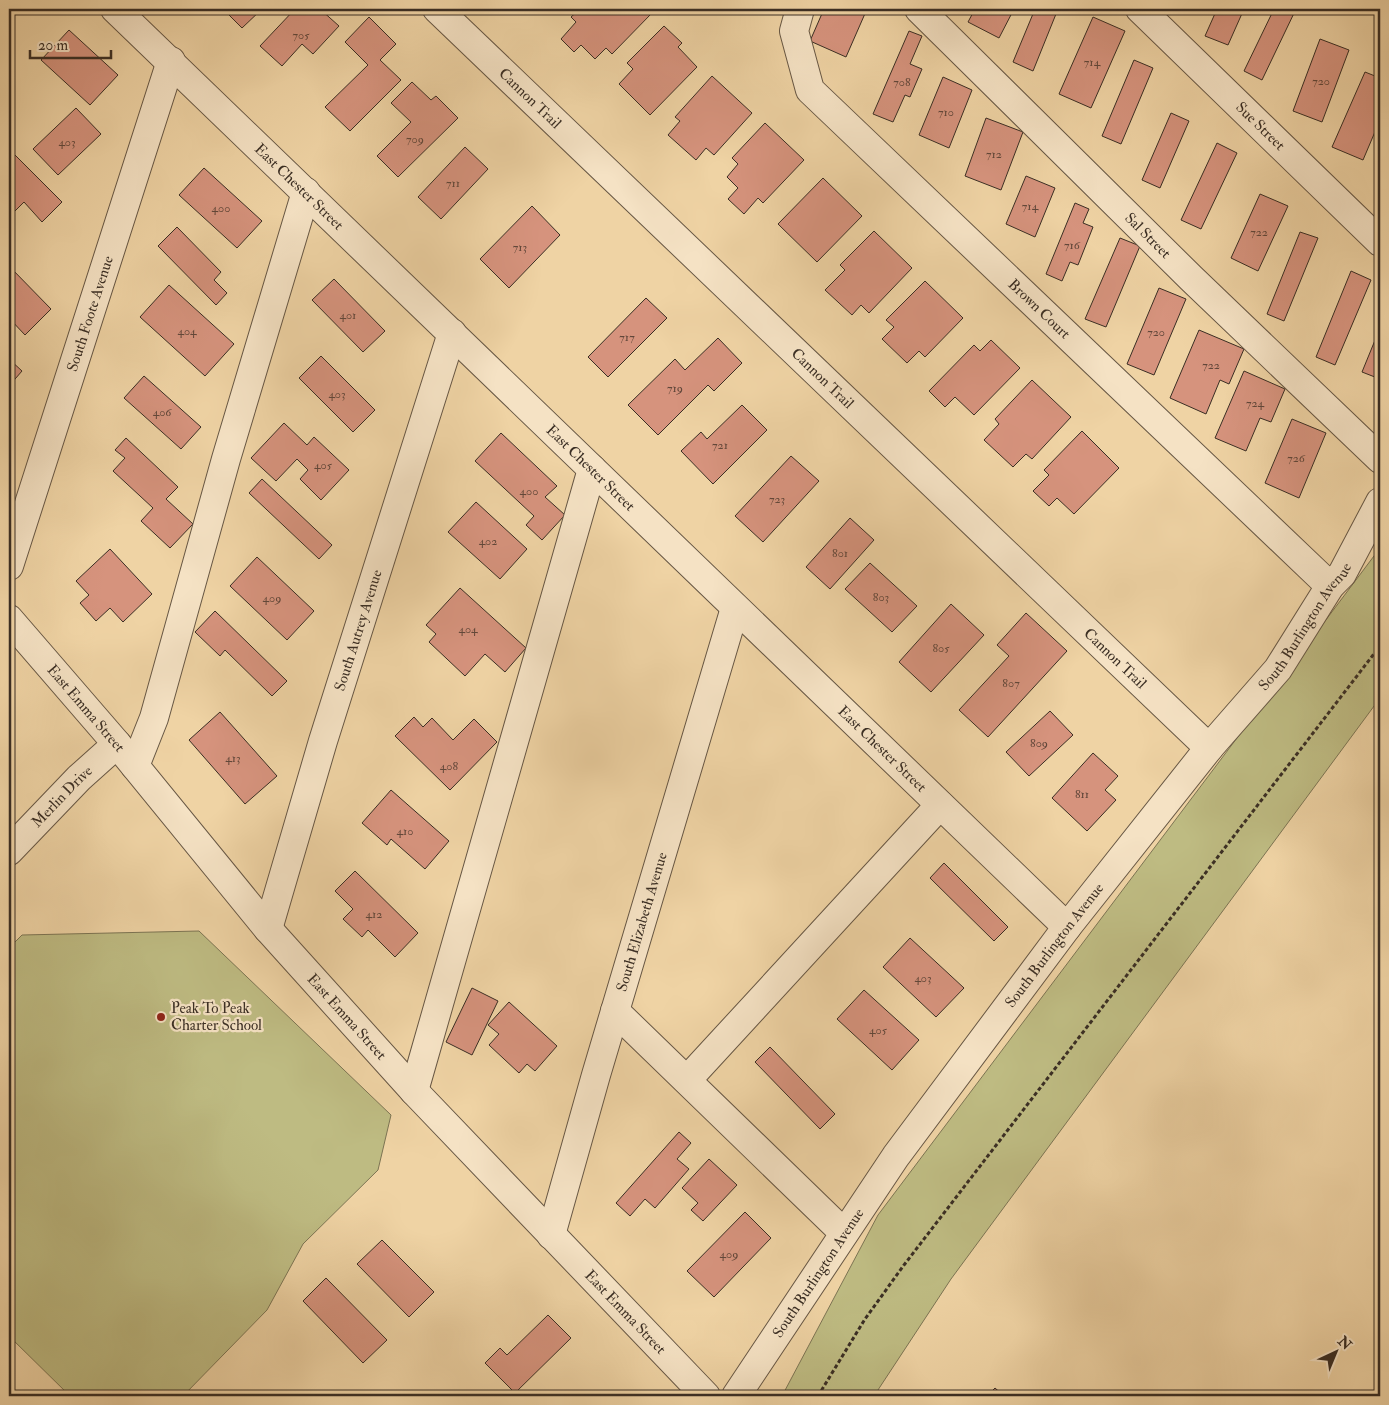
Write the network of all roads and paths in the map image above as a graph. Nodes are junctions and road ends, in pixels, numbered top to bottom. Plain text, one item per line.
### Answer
1 (115, 9) edge
2 (437, 9) edge
3 (800, 9) edge
4 (918, 9) edge
5 (1140, 9) edge
6 (170, 61) junction
7 (306, 192) junction
8 (1380, 242) edge
9 (452, 333) junction
10 (1380, 459) edge
11 (592, 469) junction
12 (1380, 502) edge
13 (9, 566) edge
14 (1330, 586) junction
15 (735, 608) junction
16 (9, 619) edge
17 (1380, 646) edge
18 (117, 744) junction
19 (1209, 748) junction
20 (135, 766) junction
21 (940, 805) junction
22 (9, 851) edge
23 (1067, 928) junction
24 (268, 929) junction
25 (615, 1011) junction
26 (687, 1080) junction
27 (414, 1091) junction
28 (844, 1233) junction
29 (551, 1235) junction
30 (706, 1396) edge
31 (736, 1396) edge
32 (818, 1396) edge

1 - 6 street, East Chester Street
2 - 19 street, Cannon Trail
3 - 14 street, Brown Court
4 - 10 street, Sal Street
5 - 8 street, Sue Street
6 - 7 street, East Chester Street
6 - 13 street, South Foote Avenue
7 - 9 street, East Chester Street
7 - 20 street
9 - 11 street, East Chester Street
9 - 24 street, South Autrey Avenue
11 - 15 street, East Chester Street
11 - 27 street
12 - 14 street, South Burlington Avenue
14 - 19 street, South Burlington Avenue
15 - 21 street, East Chester Street
15 - 25 street, South Elizabeth Avenue
16 - 18 street, East Emma Street
17 - 32 path
18 - 20 street, East Emma Street
18 - 22 street, Merlin Drive
19 - 23 street, South Burlington Avenue
20 - 24 street, East Emma Street
21 - 23 street, East Chester Street
21 - 26 street
23 - 28 street, South Burlington Avenue
24 - 27 street, East Emma Street
25 - 26 street
25 - 29 street, South Elizabeth Avenue
26 - 28 street
27 - 29 street, East Emma Street
28 - 31 street, South Burlington Avenue
29 - 30 street, East Emma Street

